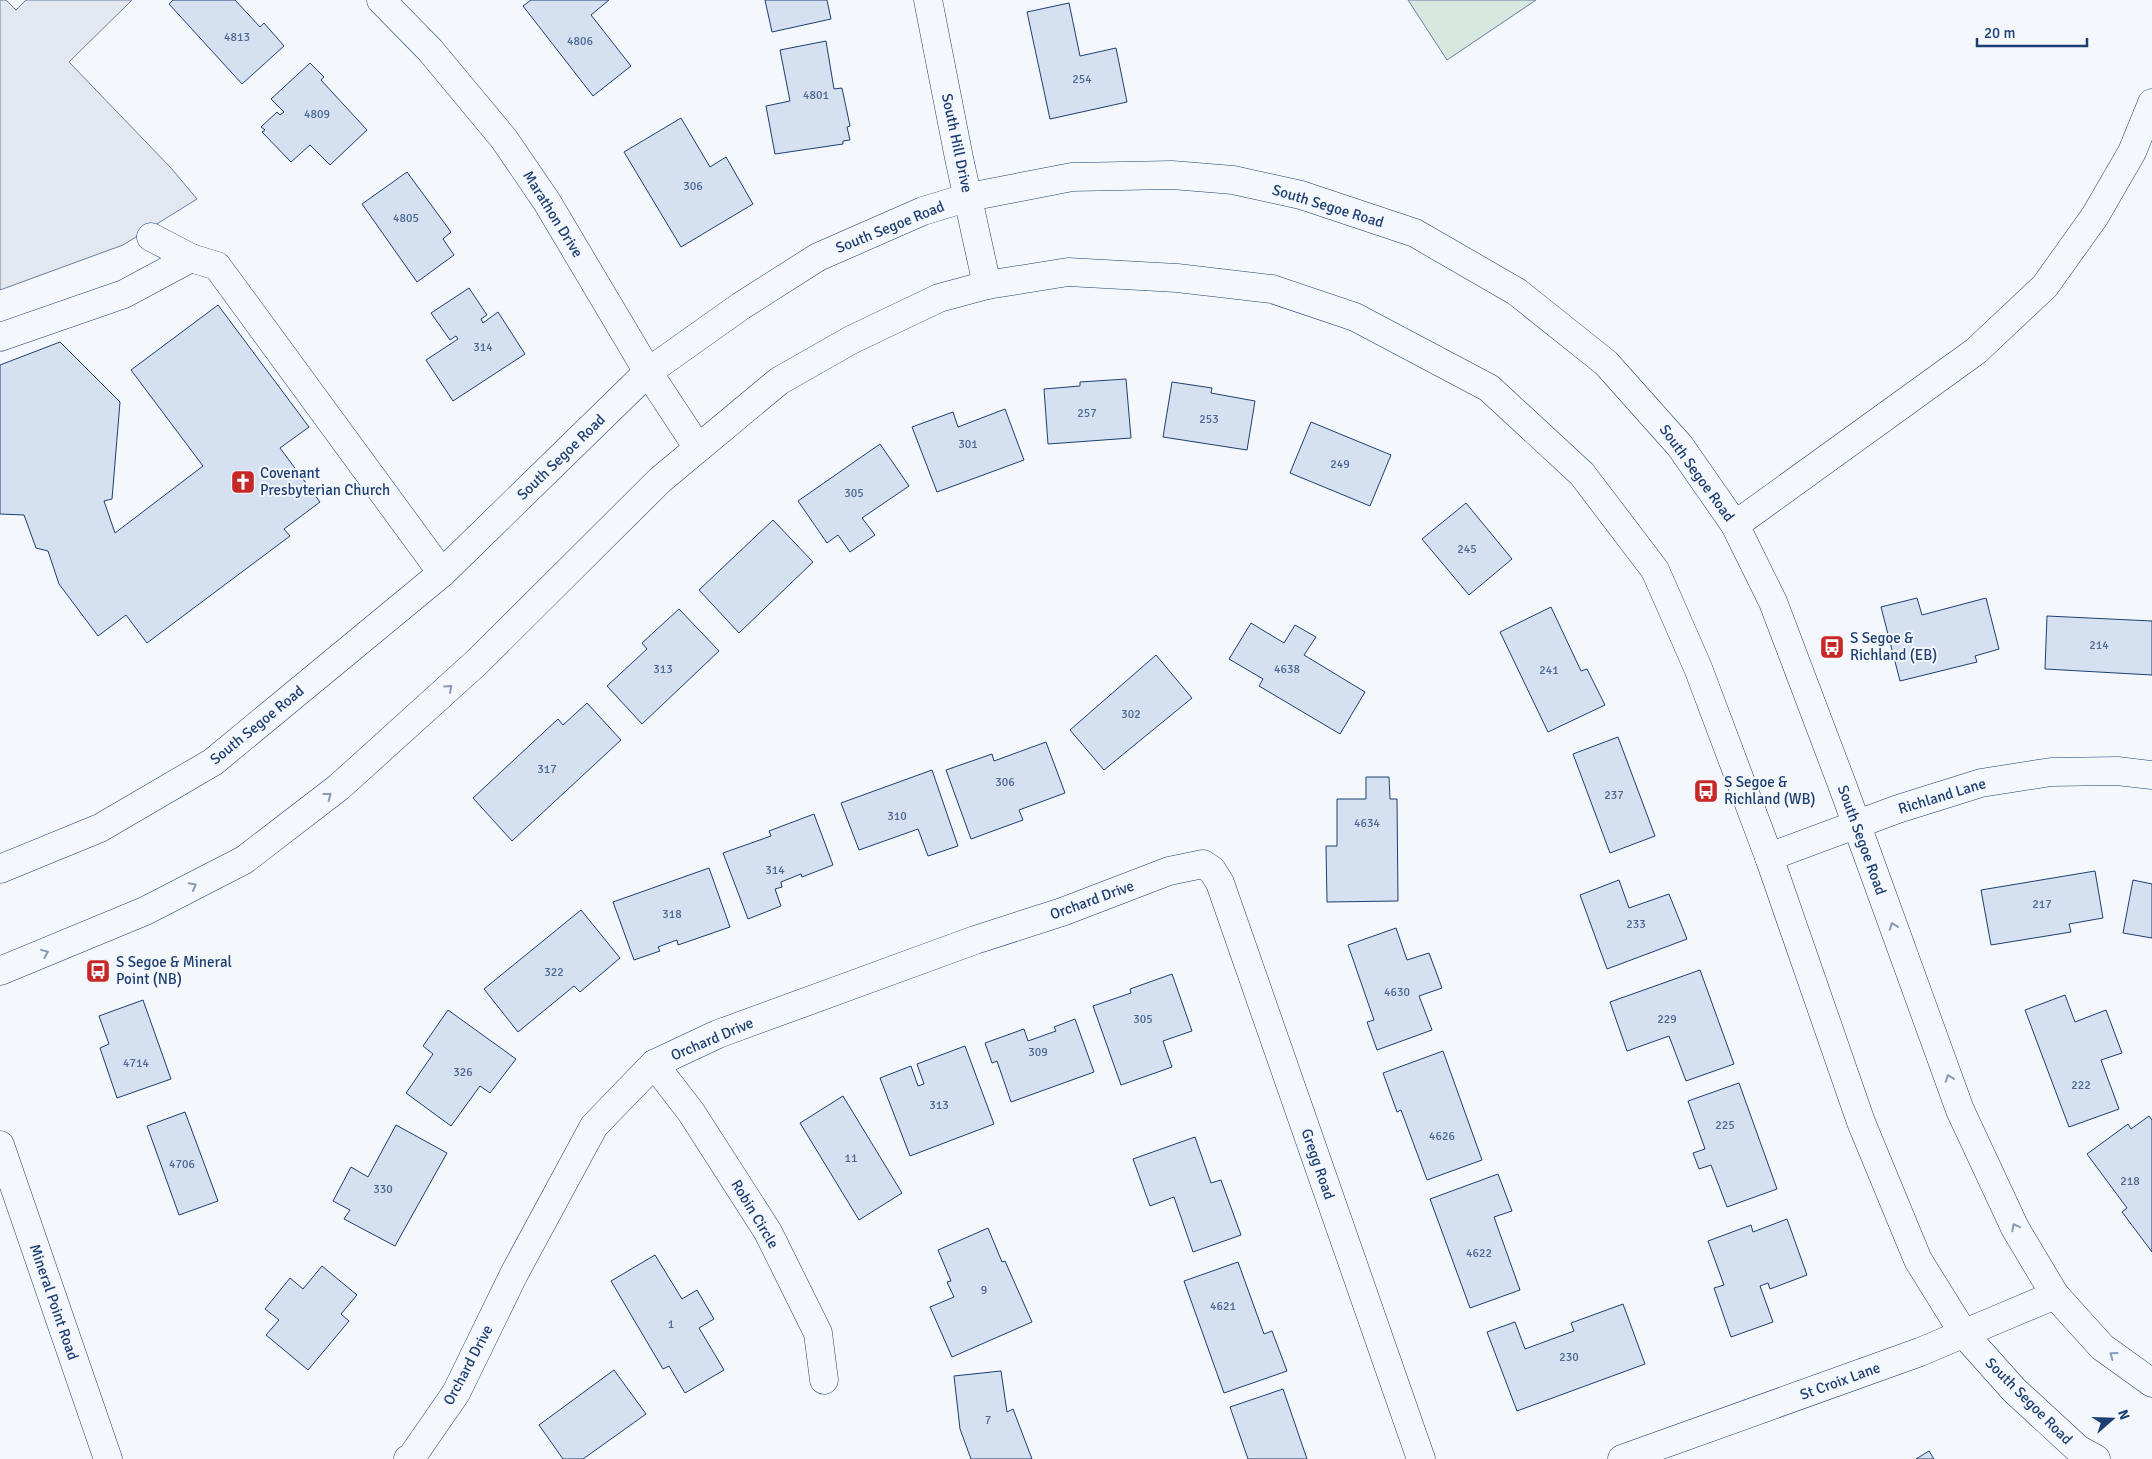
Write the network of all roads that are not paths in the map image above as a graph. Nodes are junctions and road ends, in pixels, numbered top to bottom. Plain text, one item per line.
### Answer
1 (381, 0) edge
2 (928, 0) edge
3 (2152, 103) edge
4 (969, 197) junction
5 (151, 237) dead end
6 (191, 258) junction
7 (987, 285) junction
8 (0, 337) edge
9 (648, 372) junction
10 (698, 448) junction
11 (1735, 525) junction
12 (442, 573) junction
13 (2152, 775) edge
14 (1856, 824) junction
15 (1769, 857) junction
16 (0, 869) edge
17 (1212, 870) joint
18 (0, 971) edge
19 (654, 1064) junction
20 (0, 1145) edge
21 (2055, 1295) junction
22 (1964, 1334) junction
23 (824, 1380) dead end
24 (2152, 1383) edge
25 (108, 1459) edge
26 (408, 1459) edge
27 (1421, 1459) edge
28 (1622, 1459) edge
29 (2096, 1459) edge

1 - 9 street, Marathon Drive
2 - 4 street, South Hill Drive
3 - 11 street
4 - 7 street, South Hill Drive
4 - 9 street, South Segoe Road
4 - 11 street, South Segoe Road
5 - 6 street
6 - 8 street
6 - 12 street
7 - 10 street, South Segoe Road
7 - 15 street, South Segoe Road
9 - 10 street, Marathon Drive
9 - 12 street, South Segoe Road
18 -> 10 street, South Segoe Road
11 - 14 street, South Segoe Road
12 - 16 street, South Segoe Road
13 - 14 street, Richland Lane
14 - 15 street, Richland Lane
21 -> 14 street, South Segoe Road
15 - 22 street, South Segoe Road
17 - 19 street, Orchard Drive
17 - 27 street, Gregg Road
19 - 23 street, Robin Circle
19 - 26 street, Orchard Drive
20 - 25 street, Mineral Point Road
21 - 22 street, St Croix Lane
24 -> 21 street, South Segoe Road
22 - 28 street, St Croix Lane
22 - 29 street, South Segoe Road

